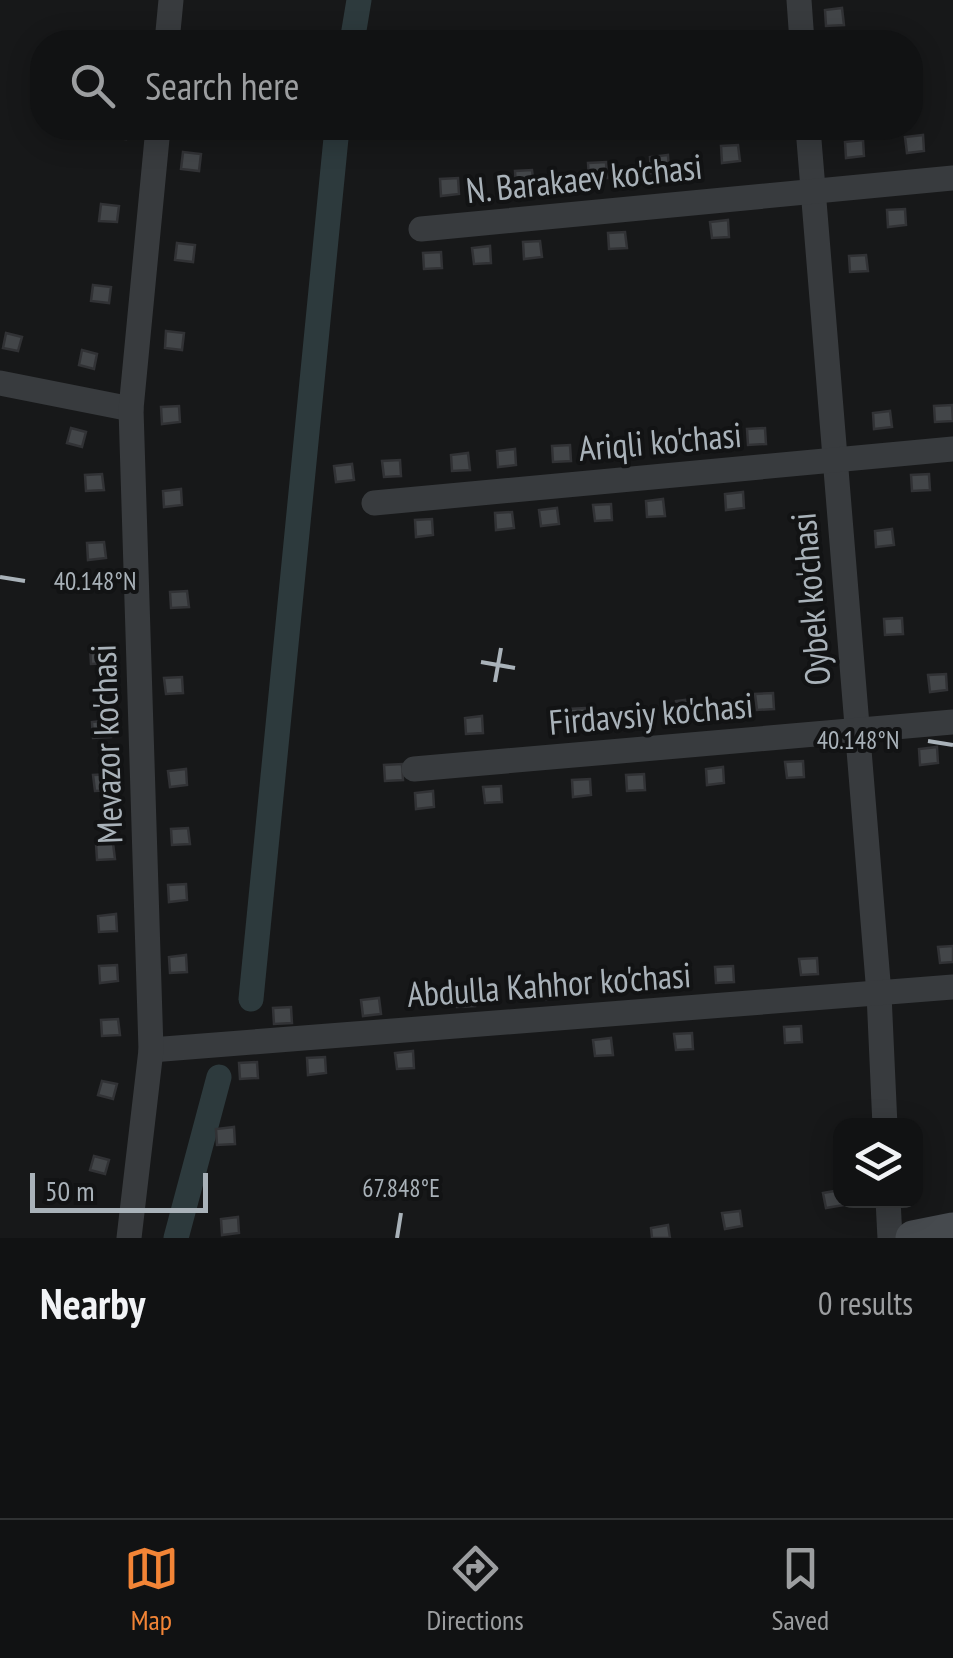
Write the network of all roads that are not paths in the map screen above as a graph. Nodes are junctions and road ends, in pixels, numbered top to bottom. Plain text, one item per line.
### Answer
1 (171, 0) edge
2 (799, 0) edge
3 (167, 30) edge
4 (801, 30) edge
5 (157, 140) edge
6 (809, 140) edge
7 (953, 178) edge
8 (813, 190) junction
9 (421, 229) dead end
10 (0, 383) edge
11 (131, 409) junction
12 (953, 449) edge
13 (834, 460) junction
14 (374, 502) dead end
15 (953, 722) edge
16 (856, 731) junction
17 (414, 769) dead end
18 (953, 987) edge
19 (879, 994) junction
20 (151, 1050) junction
21 (885, 1118) edge
22 (888, 1208) edge
23 (953, 1230) edge
24 (129, 1238) edge
25 (890, 1238) edge
26 (913, 1238) edge

1 - 3 street
2 - 4 street
5 - 11 street, Mevazor ko'chasi
6 - 8 street, Oybek ko'chasi
7 - 8 street, N. Barakaev ko'chasi
8 - 9 street, N. Barakaev ko'chasi
8 - 13 street, Oybek ko'chasi
10 - 11 street
11 - 20 street, Mevazor ko'chasi
12 - 13 street, Ariqli ko'chasi
13 - 14 street, Ariqli ko'chasi
13 - 16 street, Oybek ko'chasi
15 - 16 street, Firdavsiy ko'chasi
16 - 17 street, Firdavsiy ko'chasi
16 - 19 street, Oybek ko'chasi
18 - 19 street, Abdulla Kahhor ko'chasi
19 - 20 street, Abdulla Kahhor ko'chasi
19 - 21 street, Oybek ko'chasi
20 - 24 street, Mevazor ko'chasi
22 - 25 street
23 - 26 main road

